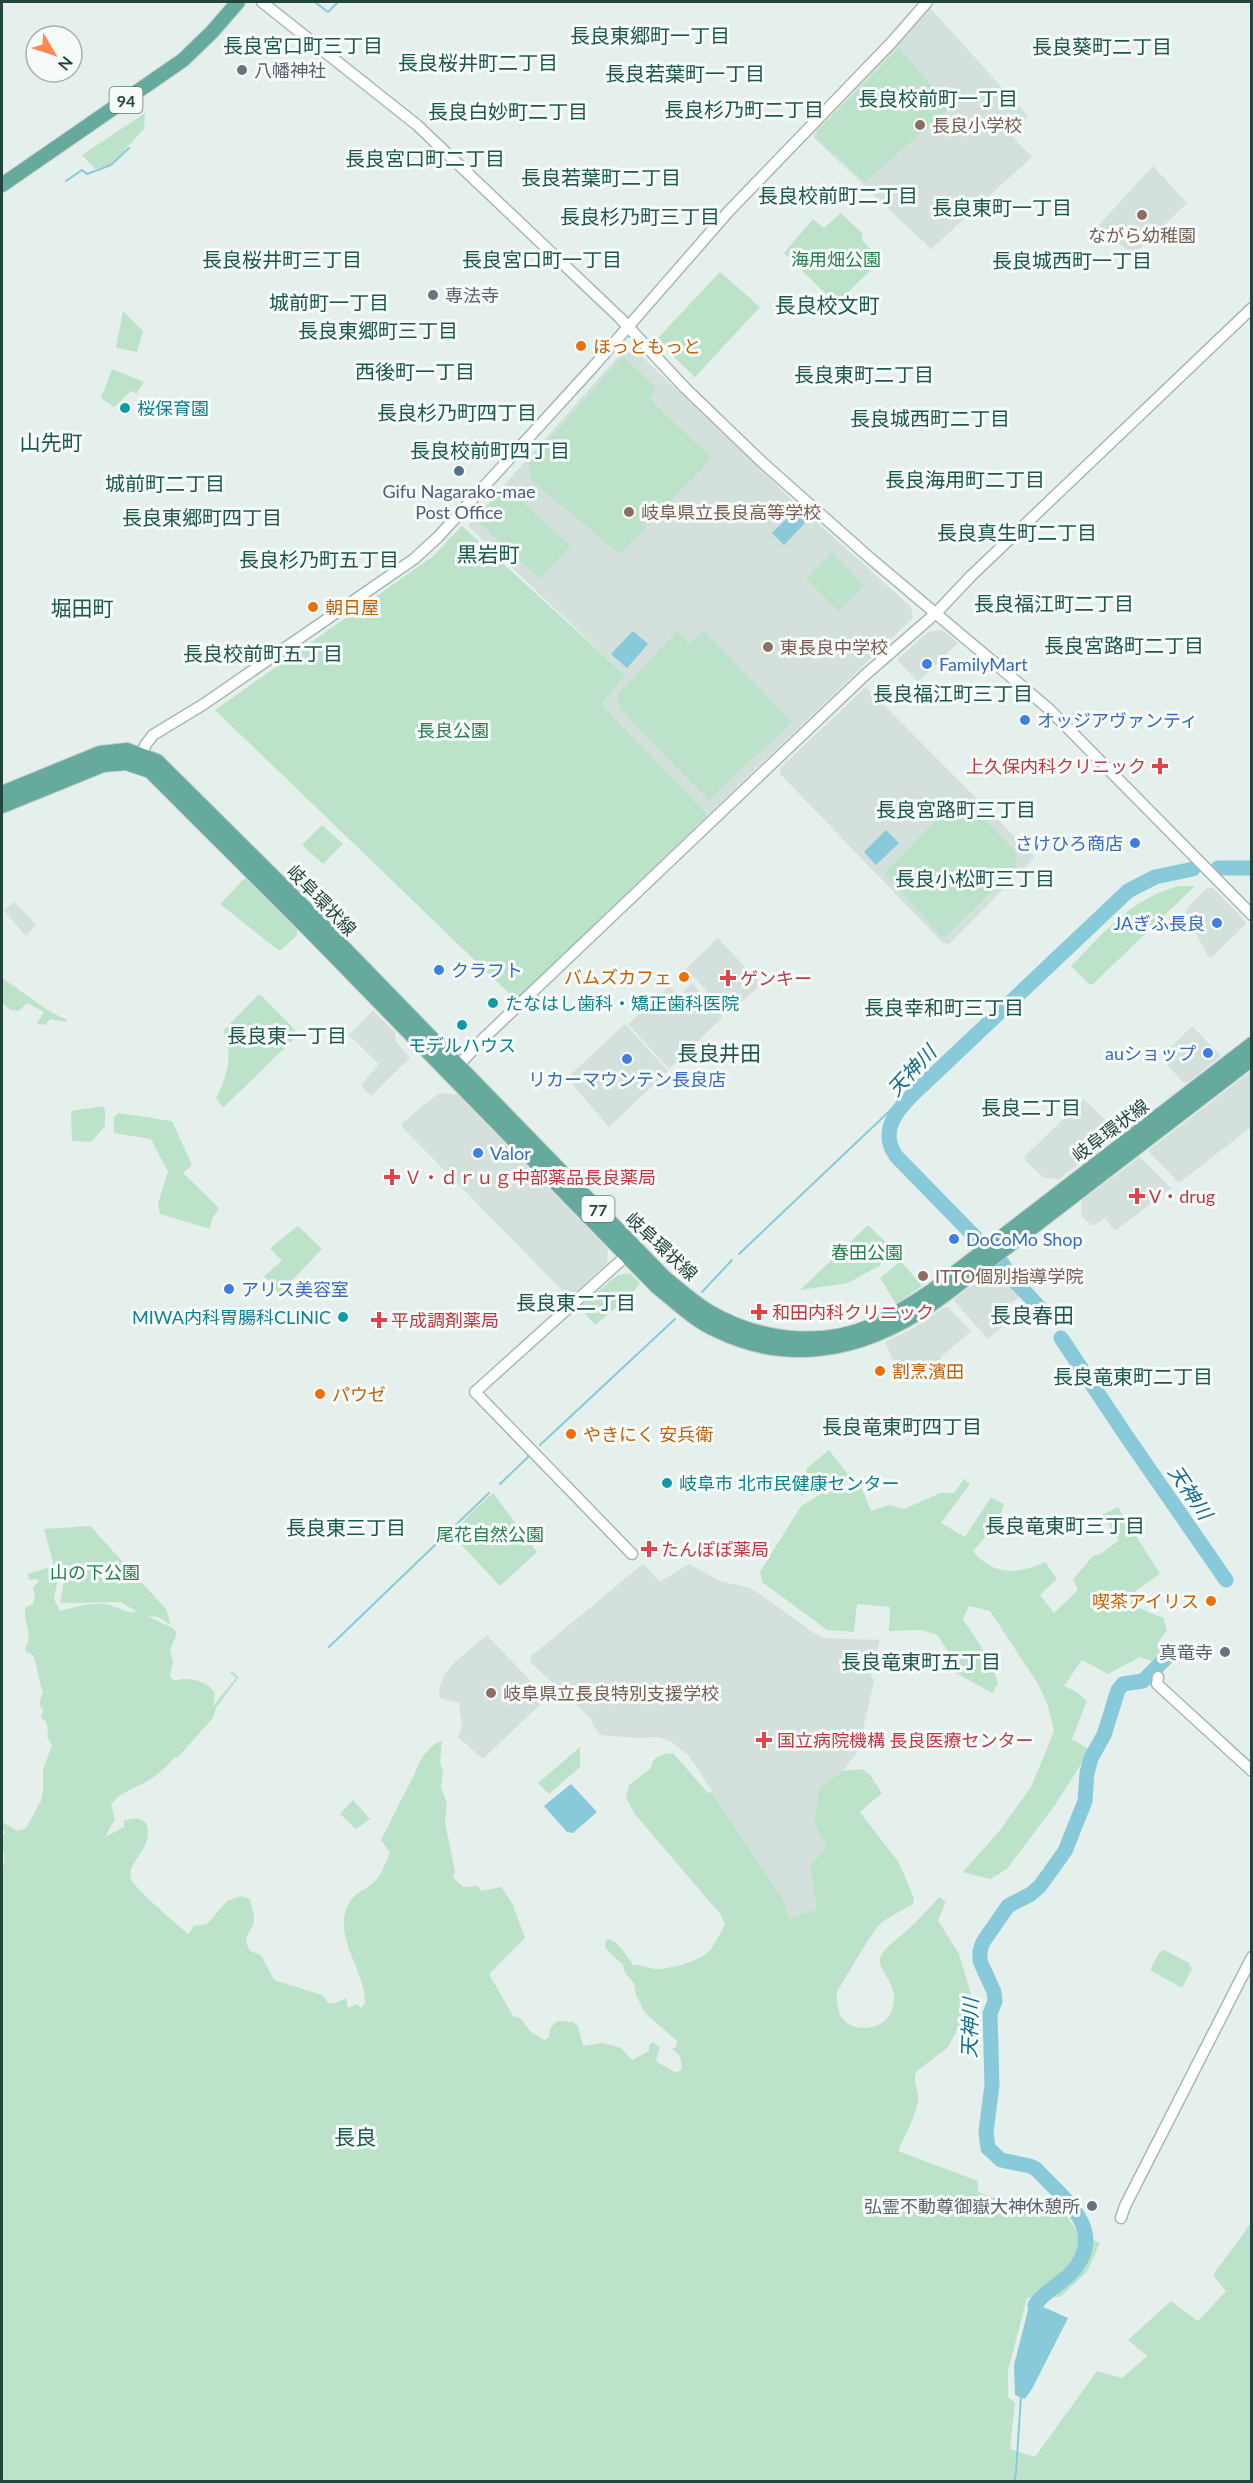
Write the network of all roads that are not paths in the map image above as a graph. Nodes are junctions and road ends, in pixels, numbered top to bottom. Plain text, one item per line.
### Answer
1 (238, 2) edge
2 (262, 2) edge
3 (927, 2) edge
4 (2, 185) edge
5 (1251, 308) edge
6 (628, 326) junction
7 (936, 613) junction
8 (139, 759) junction
9 (2, 793) edge
10 (2, 806) edge
11 (1251, 915) edge
12 (1251, 1044) edge
13 (1251, 1059) edge
14 (453, 1071) junction
15 (626, 1256) junction
16 (632, 1554) dead end
17 (1158, 1677) dead end
18 (1251, 1771) edge
19 (1251, 1957) edge
20 (1121, 2218) dead end

1 - 4 main road, 94
2 - 6 street
3 - 6 street
5 - 7 street
6 - 7 street
6 - 8 street
7 - 11 street
7 - 14 street
8 - 9 main road
8 - 10 main road
8 - 14 main road, 岐阜環状線 / 77
12 - 14 main road, 岐阜環状線 / 77
13 - 15 main road, 岐阜環状線 / 77
14 - 15 main road, 岐阜環状線 / 77
15 - 16 street
17 - 18 street
19 - 20 street

